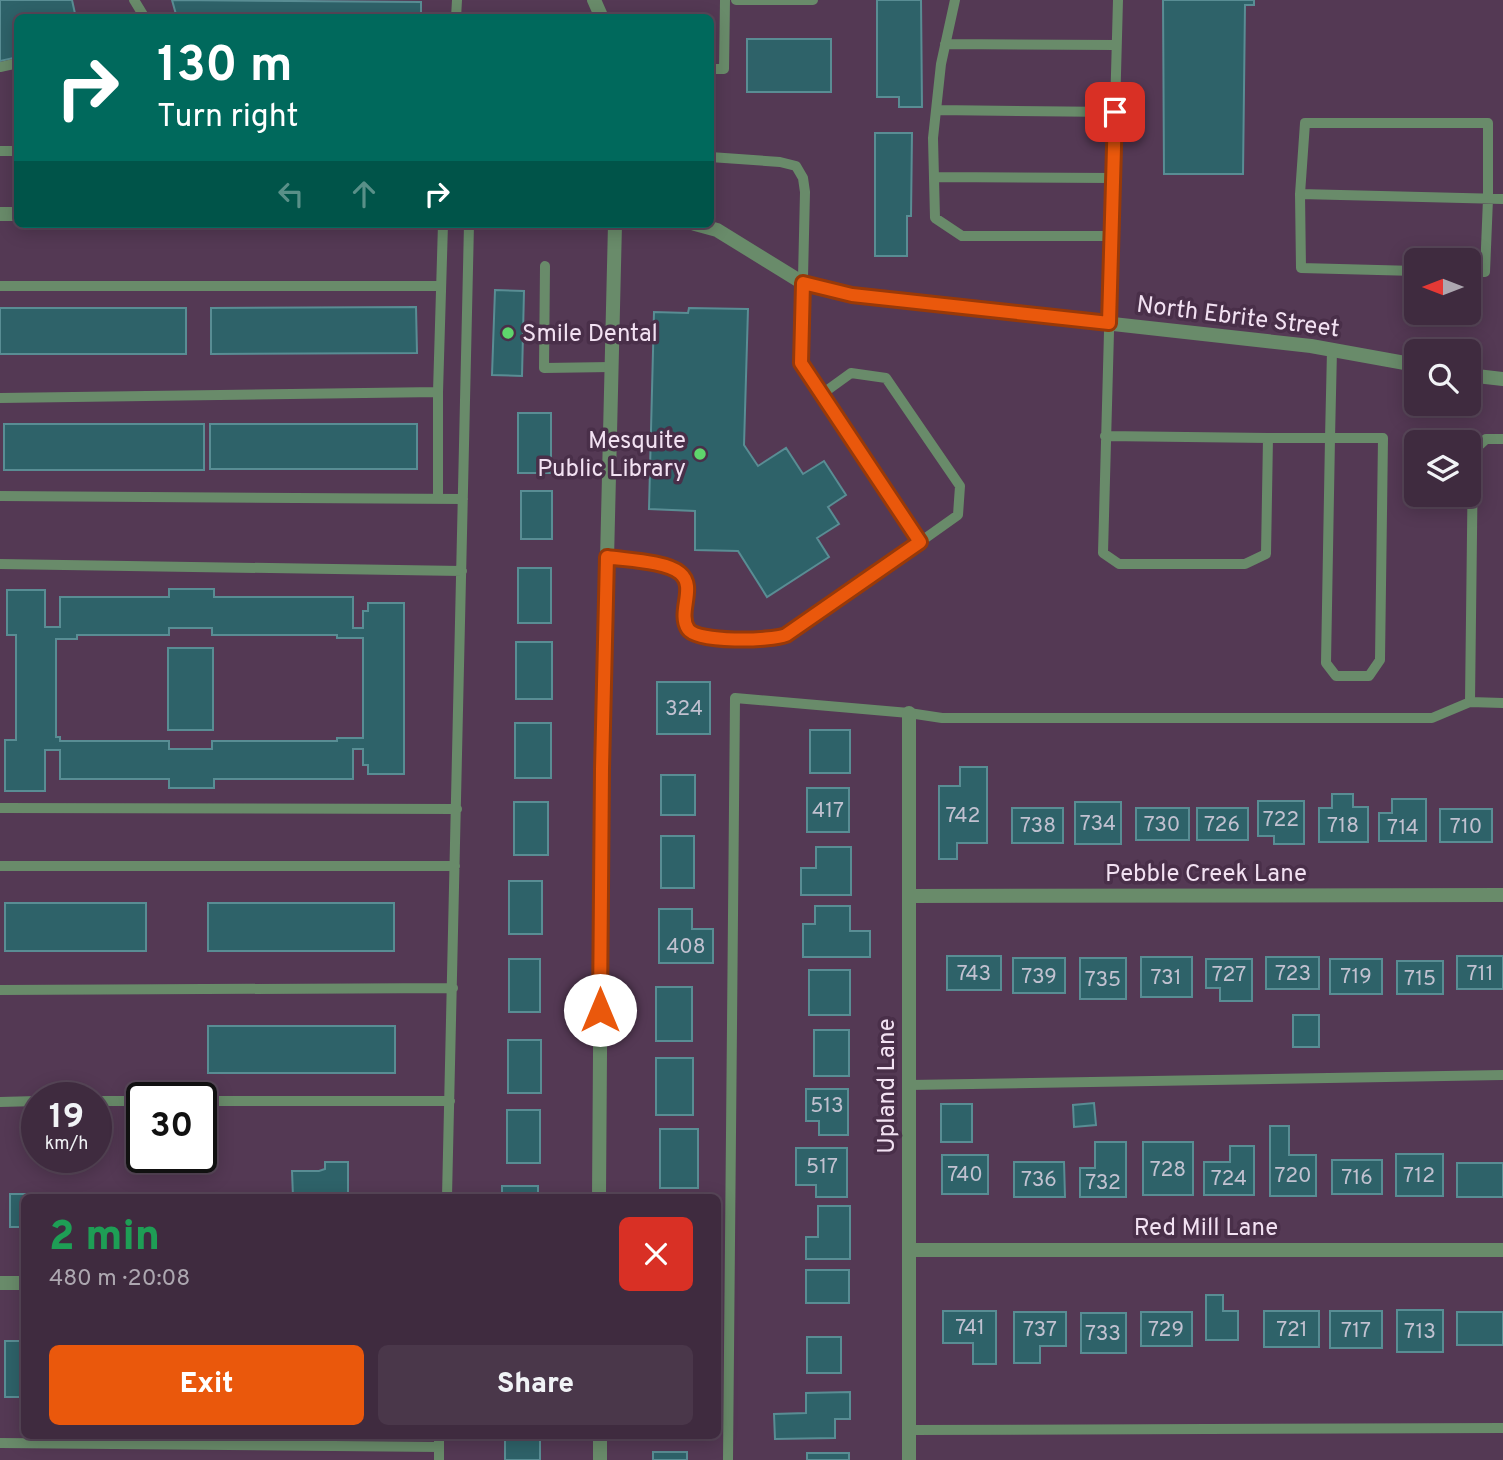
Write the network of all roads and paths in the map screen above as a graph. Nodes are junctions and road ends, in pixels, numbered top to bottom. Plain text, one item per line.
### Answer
1 (725, 0) edge
2 (736, 0) edge
3 (813, 0) edge
4 (955, 0) edge
5 (1118, 0) edge
6 (945, 44) junction
7 (1116, 45) junction
8 (714, 69) edge
9 (936, 110) junction
10 (1115, 112) junction
11 (714, 157) edge
12 (934, 177) junction
13 (1113, 178) junction
14 (1300, 194) junction
15 (1488, 199) junction
16 (1503, 199) edge
17 (443, 228) edge
18 (469, 228) edge
19 (615, 228) edge
20 (710, 228) edge
21 (1111, 236) junction
22 (545, 266) dead end
23 (1404, 271) edge
24 (1481, 272) edge
25 (803, 283) junction
26 (0, 286) edge
27 (441, 286) junction
28 (1109, 323) junction
29 (1332, 350) junction
30 (1404, 363) edge
31 (611, 367) junction
32 (1481, 376) edge
33 (1503, 379) edge
34 (438, 392) junction
35 (822, 394) junction
36 (0, 398) edge
37 (1105, 436) junction
38 (1268, 438) junction
39 (1330, 438) junction
40 (1503, 439) edge
41 (0, 496) edge
42 (438, 499) junction
43 (463, 499) junction
44 (920, 542) junction
45 (607, 557) junction
46 (0, 564) edge
47 (462, 572) junction
48 (1470, 702) junction
49 (1503, 703) edge
50 (909, 713) junction
51 (0, 808) edge
52 (457, 809) junction
53 (0, 866) edge
54 (456, 866) junction
55 (909, 895) junction
56 (1503, 895) edge
57 (453, 988) junction
58 (0, 990) edge
59 (1503, 1074) edge
60 (909, 1085) junction
61 (0, 1101) edge
62 (21, 1101) edge
63 (217, 1101) edge
64 (450, 1101) junction
65 (447, 1194) edge
66 (599, 1194) edge
67 (909, 1250) junction
68 (1503, 1250) edge
69 (0, 1283) edge
70 (21, 1283) edge
71 (1503, 1428) edge
72 (909, 1430) junction
73 (439, 1439) edge
74 (600, 1439) edge
75 (0, 1443) edge
76 (439, 1447) junction
77 (439, 1460) edge
78 (600, 1460) edge
79 (728, 1460) edge
80 (909, 1460) edge

1 - 8 lane
2 - 3 lane
4 - 6 lane
5 - 7 lane
6 - 7 lane
6 - 9 lane
7 - 10 lane
9 - 10 lane
9 - 12 lane
10 - 13 lane
11 - 25 lane
12 - 13 lane
12 - 21 lane
13 - 21 lane
14 - 15 lane
14 - 15 lane
14 - 23 lane
15 - 16 lane
15 - 24 lane
17 - 27 lane
18 - 43 lane
19 - 31 street
20 - 25 street, North Ebrite Street
21 - 28 lane
22 - 31 lane
25 - 28 street, North Ebrite Street
25 - 35 lane
26 - 27 lane
27 - 34 lane
28 - 29 street, North Ebrite Street
28 - 37 lane
29 - 30 street, North Ebrite Street
29 - 39 lane
31 - 45 street
32 - 33 street
34 - 36 lane
34 - 42 lane
35 - 44 lane
35 - 44 lane
37 - 38 lane
37 - 38 lane
38 - 39 lane
39 - 39 lane
40 - 48 lane
41 - 42 lane
42 - 43 lane
43 - 47 lane
44 - 45 lane
45 - 66 street
46 - 47 lane
47 - 52 lane
48 - 49 lane
48 - 50 lane
50 - 55 street, Upland Lane
50 - 79 lane
51 - 52 lane
52 - 54 lane
53 - 54 lane
54 - 57 lane
55 - 56 street, Pebble Creek Lane
55 - 60 street, Upland Lane
57 - 58 lane
57 - 64 lane
59 - 60 lane
60 - 67 street, Upland Lane
61 - 62 lane
63 - 64 lane
64 - 65 lane
67 - 68 street, Red Mill Lane
67 - 72 street, Upland Lane
69 - 70 street
71 - 72 lane
72 - 80 street, Upland Lane
73 - 76 lane
74 - 78 street
75 - 76 lane
76 - 77 lane

